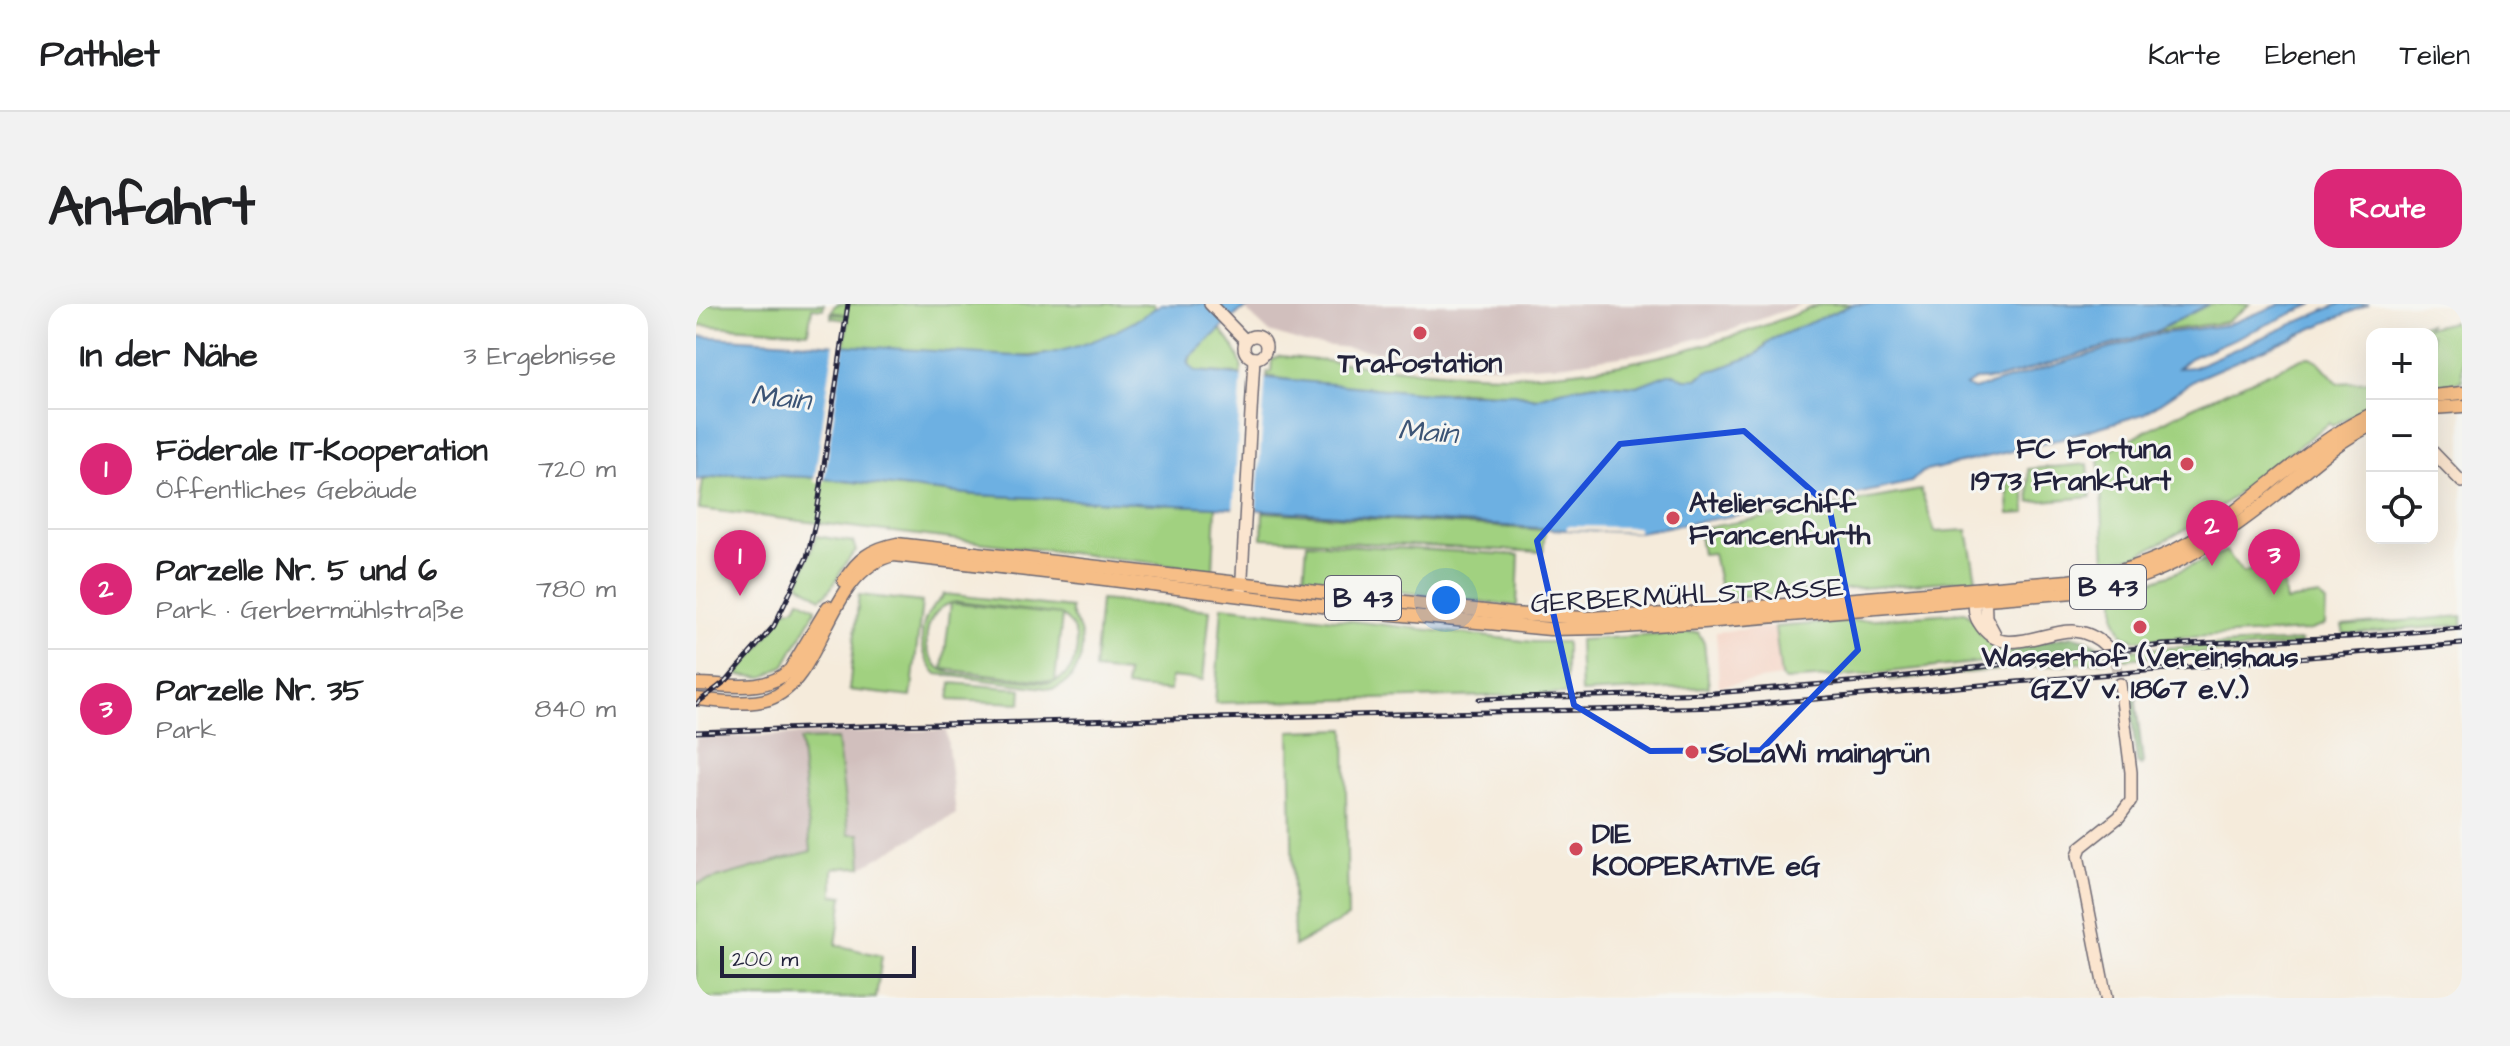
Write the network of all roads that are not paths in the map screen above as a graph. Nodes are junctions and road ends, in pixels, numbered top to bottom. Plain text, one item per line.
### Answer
1 (1210, 304) edge
2 (1246, 341) junction
3 (1254, 358) junction
4 (2462, 393) edge
5 (2438, 395) edge
6 (2462, 406) edge
7 (2438, 408) edge
8 (2366, 417) edge
9 (2366, 429) edge
10 (2438, 447) edge
11 (2438, 457) edge
12 (2462, 472) edge
13 (2462, 482) edge
14 (1241, 590) junction
15 (1981, 596) junction
16 (2107, 647) dead end
17 (696, 684) edge
18 (2120, 684) tunnel mouth
19 (759, 686) junction
20 (696, 699) edge
21 (748, 702) junction
22 (2106, 998) edge

1 - 2 street
2 - 3 street
2 - 3 street
3 - 14 street
4 - 5 main road
6 - 7 main road
8 - 15 main road, GERBERMÜHLSTRASSE / B 43
9 - 15 main road, GERBERMÜHLSTRASSE / B 43
10 - 12 street
11 - 13 street
14 - 15 main road, GERBERMÜHLSTRASSE / B 43
14 - 19 main road, GERBERMÜHLSTRASSE / B 43
14 - 21 main road, GERBERMÜHLSTRASSE / B 43
15 - 16 street
17 - 19 main road
18 - 22 street
19 - 21 main road
20 - 21 main road, GERBERMÜHLSTRASSE / B 43

